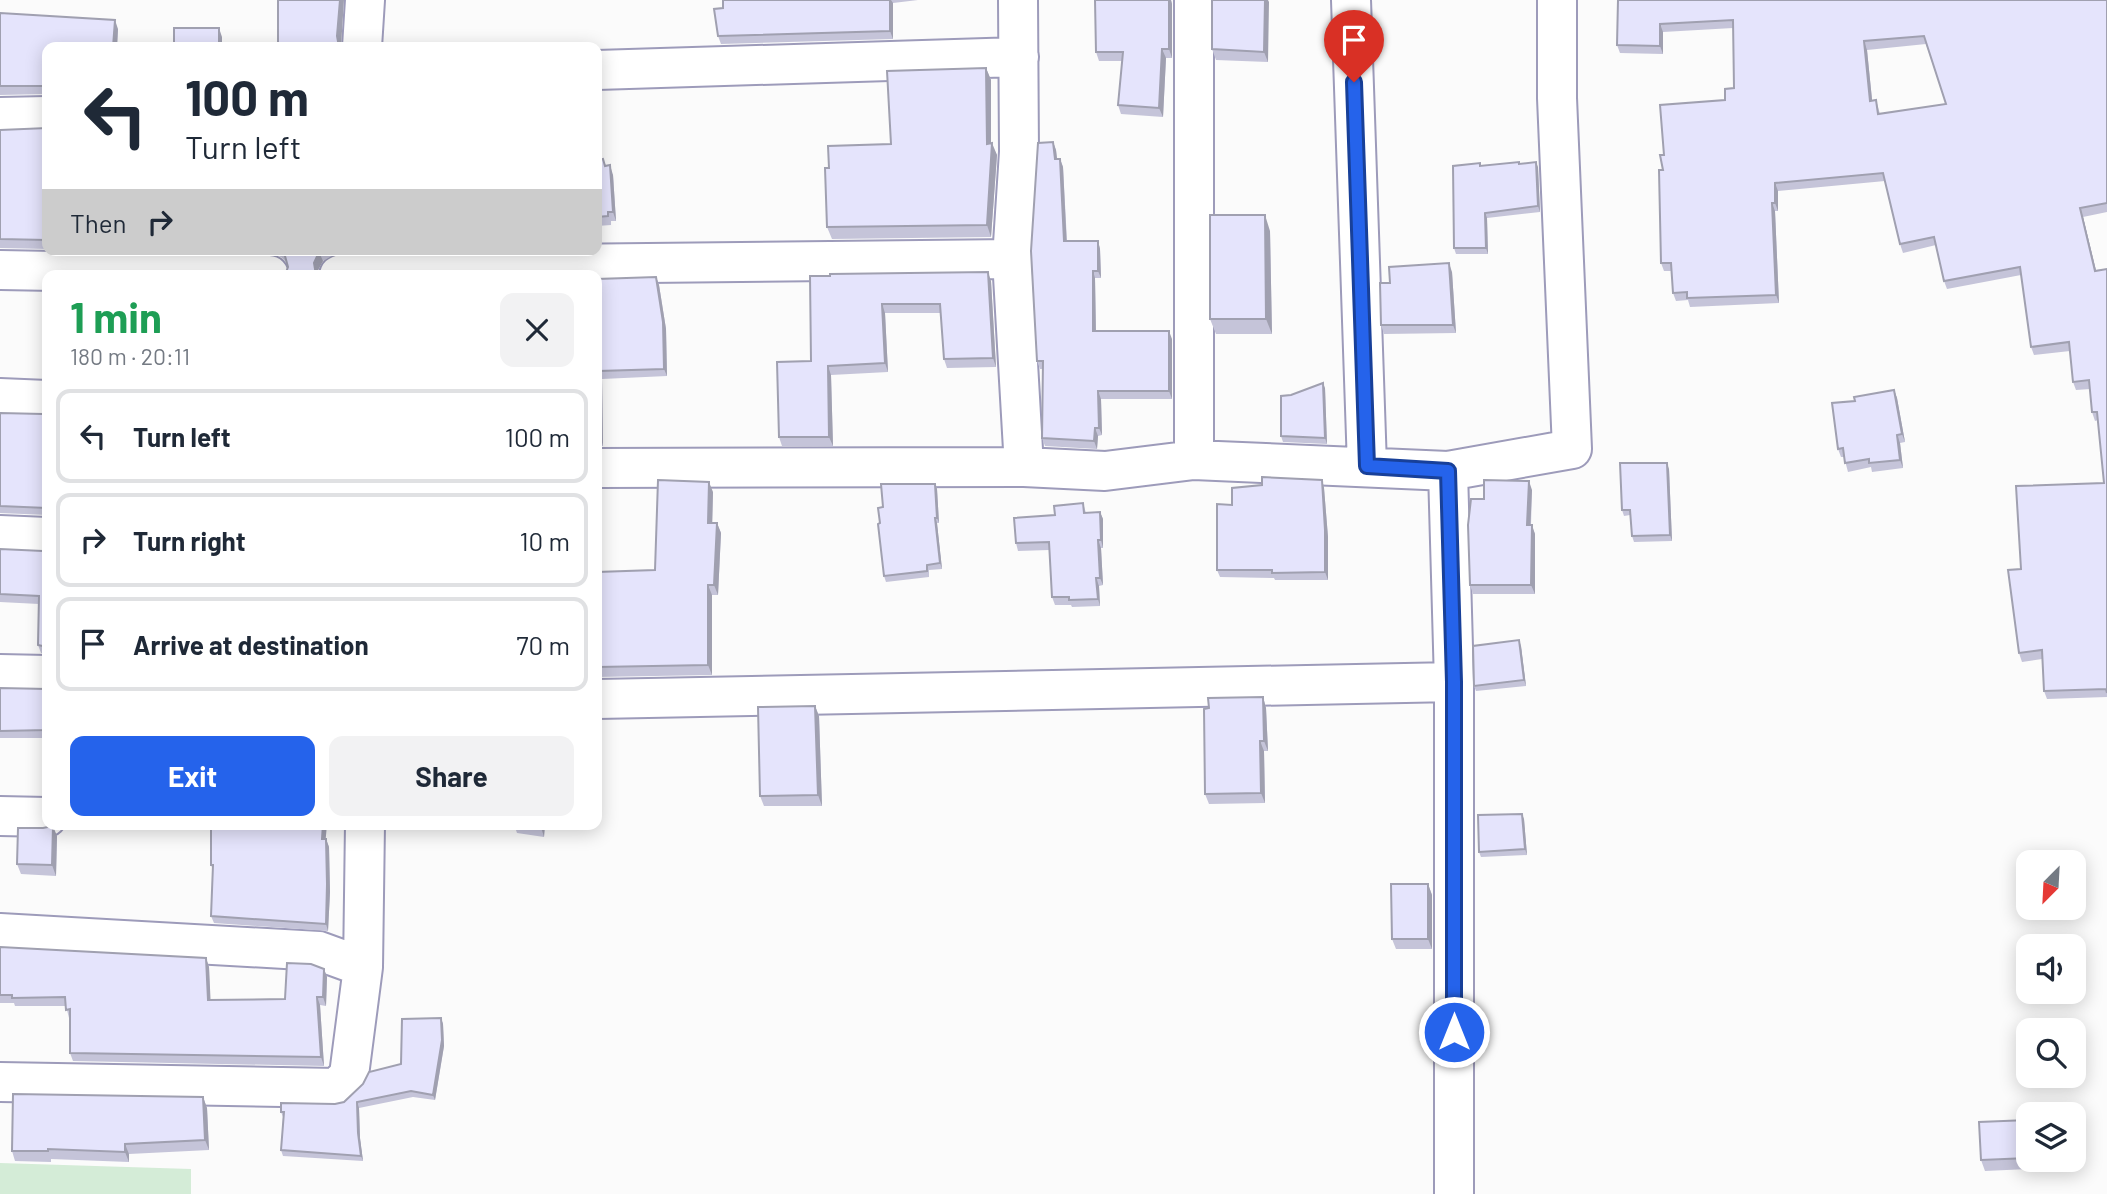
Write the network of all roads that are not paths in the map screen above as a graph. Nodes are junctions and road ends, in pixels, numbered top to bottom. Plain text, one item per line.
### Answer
1 (365, 0) edge
2 (1018, 0) edge
3 (1194, 0) edge
4 (1351, 0) edge
5 (1557, 0) edge
6 (362, 42) edge
7 (1019, 57) junction
8 (602, 69) edge
9 (42, 116) edge
10 (0, 117) edge
11 (1012, 259) junction
12 (357, 266) edge
13 (0, 270) edge
14 (42, 271) edge
15 (0, 398) edge
16 (42, 400) edge
17 (1194, 460) junction
18 (1367, 466) junction
19 (1024, 467) junction
20 (602, 468) edge
21 (1448, 471) junction
22 (0, 535) edge
23 (42, 537) edge
24 (0, 674) edge
25 (42, 675) edge
26 (1454, 682) junction
27 (602, 699) edge
28 (0, 816) edge
29 (42, 817) edge
30 (365, 830) edge
31 (0, 933) edge
32 (363, 967) junction
33 (0, 1082) edge
34 (1454, 1194) edge

1 - 6 street
2 - 7 street
3 - 17 street
4 - 18 street
5 - 21 street
7 - 8 street
7 - 11 street
9 - 10 street
11 - 12 street
11 - 19 street
13 - 14 street
15 - 16 street
17 - 18 street
17 - 19 street
18 - 21 street
19 - 20 street
21 - 26 street
22 - 23 street
24 - 25 street
26 - 27 street
26 - 34 street
28 - 29 street
30 - 32 street
31 - 32 street
32 - 33 street

